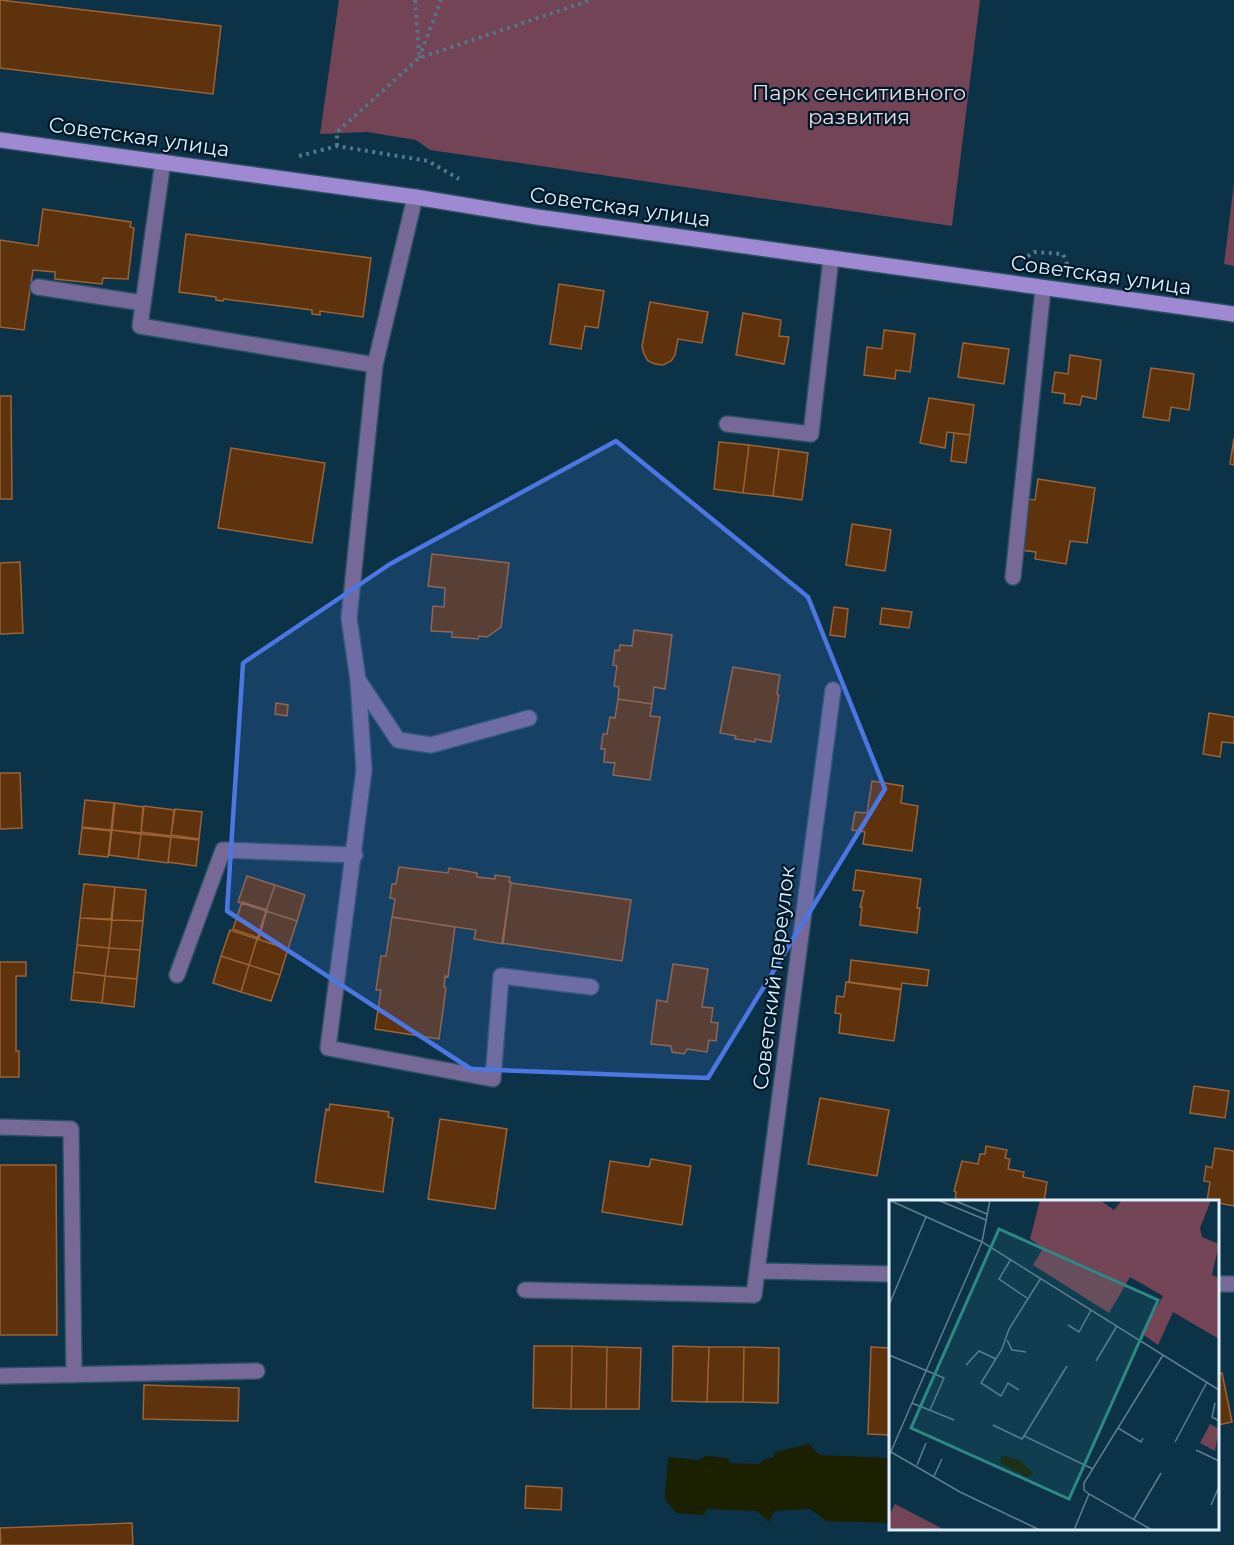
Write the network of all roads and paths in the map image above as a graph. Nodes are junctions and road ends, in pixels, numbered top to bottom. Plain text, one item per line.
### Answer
1 (415, 0) edge
2 (441, 0) edge
3 (591, 0) edge
4 (419, 58) junction
5 (0, 140) edge
6 (337, 146) junction
7 (290, 158) dead end
8 (163, 161) junction
9 (467, 184) dead end
10 (415, 197) junction
11 (1012, 257) dead end
12 (831, 258) junction
13 (1069, 268) dead end
14 (38, 287) dead end
15 (1043, 289) junction
16 (143, 303) junction
17 (1234, 314) edge
18 (375, 365) junction
19 (726, 423) dead end
20 (1012, 577) dead end
21 (358, 680) junction
22 (833, 690) dead end
23 (529, 718) dead end
24 (354, 855) junction
25 (177, 975) dead end
26 (591, 987) dead end
27 (0, 1127) edge
28 (757, 1271) junction
29 (889, 1274) edge
30 (525, 1290) dead end
31 (257, 1371) dead end
32 (74, 1375) junction
33 (0, 1376) edge

1 - 4 path
2 - 4 path
3 - 4 path
4 - 6 path
5 - 8 main road, Советская улица
6 - 7 path
6 - 9 path
8 - 10 main road, Советская улица
8 - 16 street
10 - 12 main road, Советская улица
10 - 18 street
11 - 13 path
12 - 15 main road, Советская улица
12 - 19 street
14 - 16 street
15 - 17 main road, Советская улица
15 - 20 street
16 - 18 street
18 - 21 street
21 - 23 street
21 - 24 street
22 - 28 street, Советский переулок
24 - 25 street
24 - 26 street
27 - 32 street
28 - 29 street
28 - 30 street, Советский переулок
31 - 32 street
32 - 33 street

